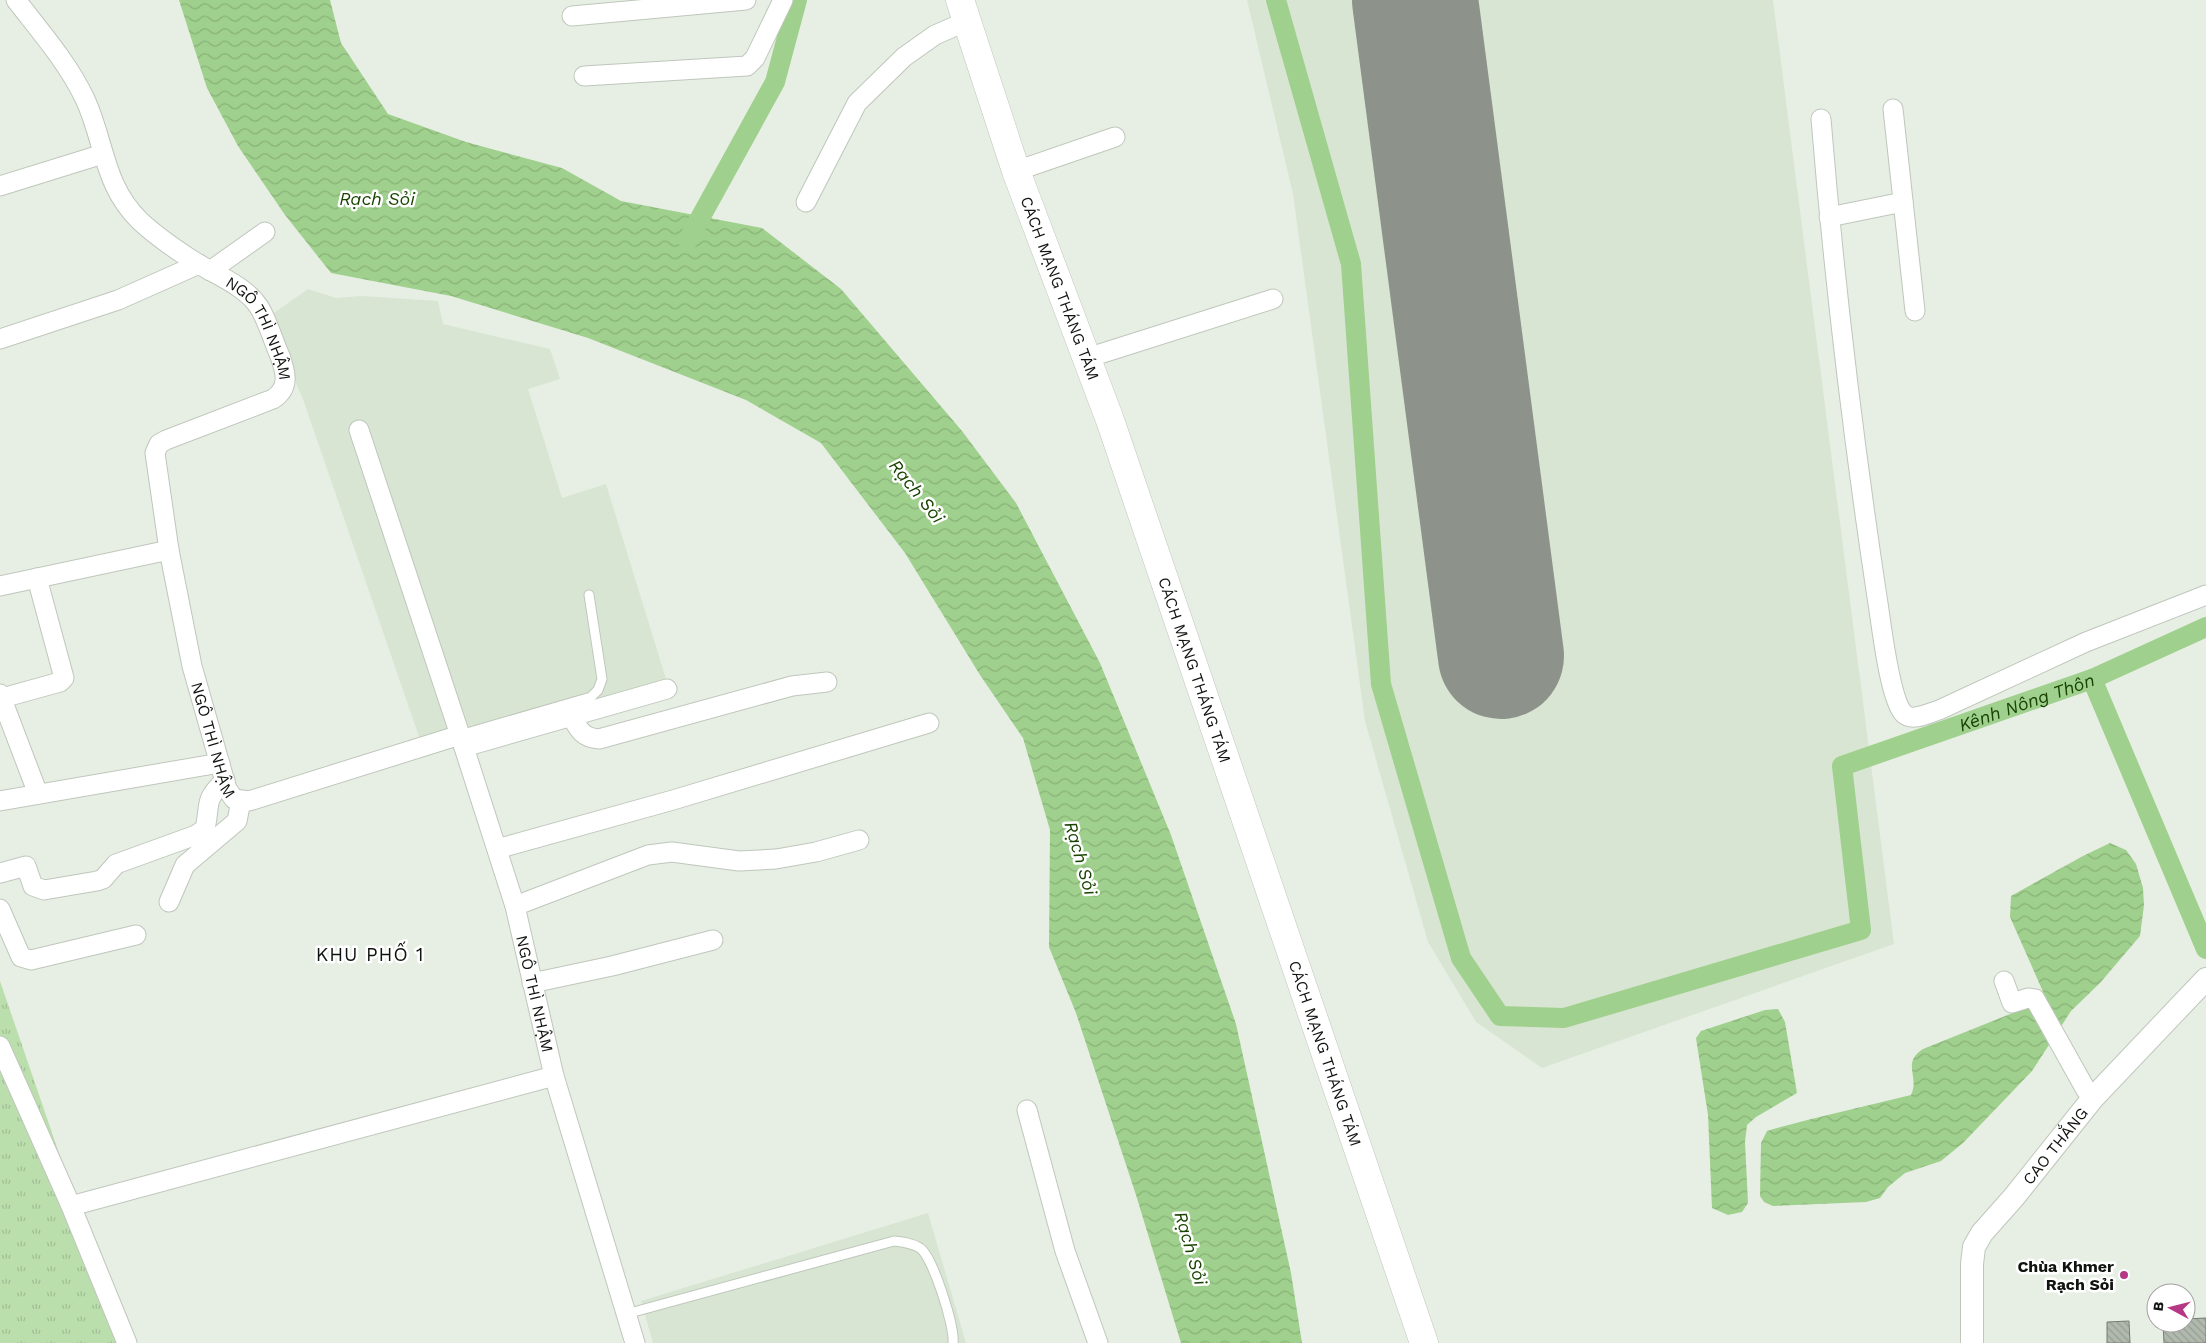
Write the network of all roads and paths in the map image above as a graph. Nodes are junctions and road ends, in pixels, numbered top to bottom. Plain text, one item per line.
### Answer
1 (16, 0) edge
2 (746, 0) edge
3 (783, 0) edge
4 (964, 11) edge
5 (572, 16) dead end
6 (584, 76) dead end
7 (1893, 109) dead end
8 (1821, 119) dead end
9 (1115, 136) dead end
10 (103, 154) junction
11 (1016, 171) junction
12 (0, 186) edge
13 (806, 202) dead end
14 (1903, 202) junction
15 (1829, 217) junction
16 (265, 232) dead end
17 (205, 268) junction
18 (1274, 298) dead end
19 (1915, 310) dead end
20 (0, 339) edge
21 (1087, 358) junction
22 (359, 430) dead end
23 (169, 550) junction
24 (37, 578) junction
25 (0, 586) edge
26 (589, 595) dead end
27 (2206, 595) edge
28 (827, 682) dead end
29 (667, 689) dead end
30 (1, 696) edge
31 (571, 716) junction
32 (929, 723) dead end
33 (462, 741) junction
34 (222, 771) junction
35 (38, 794) junction
36 (0, 801) edge
37 (241, 801) junction
38 (859, 840) dead end
39 (496, 849) junction
40 (0, 873) edge
41 (169, 902) dead end
42 (515, 906) junction
43 (0, 909) edge
44 (136, 935) dead end
45 (713, 940) dead end
46 (2206, 978) edge
47 (2004, 981) dead end
48 (532, 983) junction
49 (0, 1046) edge
50 (554, 1076) junction
51 (2089, 1094) junction
52 (1027, 1110) dead end
53 (71, 1206) junction
54 (626, 1314) junction
55 (127, 1343) edge
56 (635, 1343) edge
57 (953, 1343) edge
58 (1098, 1343) edge
59 (1424, 1343) edge
60 (1972, 1343) edge

1 - 10 street, NGÔ THÌ NHẬM
2 - 5 street
3 - 6 street
4 - 11 main road, CÁCH MẠNG THÁNG TÁM
4 - 13 street
7 - 14 street
8 - 15 street
9 - 11 street
10 - 12 street
10 - 17 street, NGÔ THÌ NHẬM
11 - 21 main road, CÁCH MẠNG THÁNG TÁM
14 - 15 street
14 - 19 street
15 - 27 street
16 - 17 street
17 - 20 street
17 - 23 street, NGÔ THÌ NHẬM
18 - 21 street
21 - 59 main road, CÁCH MẠNG THÁNG TÁM
22 - 33 street
23 - 24 street
23 - 34 street, NGÔ THÌ NHẬM
24 - 25 street
24 - 30 street
26 - 33 lane
28 - 31 street
29 - 31 street
30 - 35 street
31 - 33 street
32 - 39 street
33 - 37 street, NGÔ THÌ NHẬM
33 - 39 street, NGÔ THÌ NHẬM
34 - 35 street
34 - 37 street, NGÔ THÌ NHẬM
34 - 40 street
35 - 36 street
37 - 41 street
38 - 42 street
39 - 42 street, NGÔ THÌ NHẬM
42 - 48 street, NGÔ THÌ NHẬM
43 - 44 street
45 - 48 street
46 - 51 street, CAO THẮNG
47 - 51 street
48 - 50 street, NGÔ THÌ NHẬM
49 - 53 street
50 - 53 street
50 - 54 street, NGÔ THÌ NHẬM
51 - 60 street, CAO THẮNG
52 - 58 street
53 - 55 street
54 - 56 street, NGÔ THÌ NHẬM
54 - 57 lane

